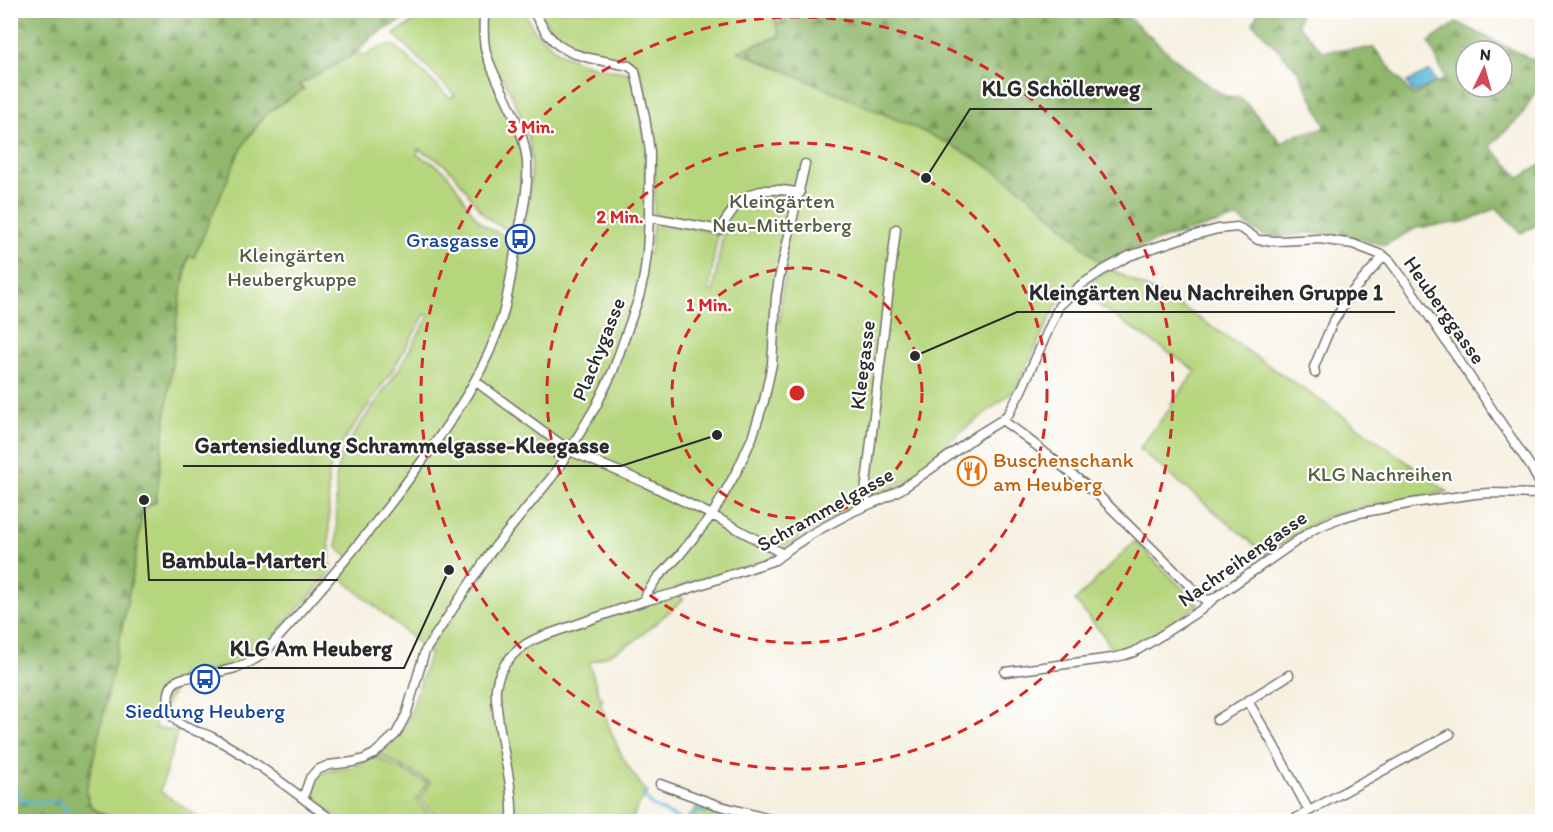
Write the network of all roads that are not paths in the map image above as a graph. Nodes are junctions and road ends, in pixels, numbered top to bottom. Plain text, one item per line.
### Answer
1 (484, 10) edge
2 (532, 10) edge
3 (805, 164) dead end
4 (800, 193) junction
5 (649, 217) junction
6 (896, 229) dead end
7 (1129, 256) joint
8 (1384, 256) junction
9 (1315, 373) dead end
10 (475, 381) junction
11 (1002, 420) junction
12 (570, 451) junction
13 (1542, 488) edge
14 (1542, 494) edge
15 (867, 505) junction
16 (712, 514) junction
17 (783, 554) junction
18 (1213, 598) junction
19 (644, 601) junction
20 (1005, 672) dead end
21 (1289, 675) dead end
22 (1248, 701) junction
23 (1217, 720) dead end
24 (1450, 734) dead end
25 (660, 784) dead end
26 (303, 798) junction
27 (1309, 811) junction
28 (335, 822) edge
29 (512, 822) edge
30 (782, 822) edge
31 (1289, 822) edge

1 - 10 street
2 - 5 street, Plachygasse
3 - 4 street
4 - 5 street
4 - 16 street
5 - 12 street, Plachygasse
6 - 15 street, Kleegasse
7 - 8 street, Heuberggasse
7 - 11 street, Schrammelgasse
8 - 9 street
8 - 13 street, Heuberggasse
10 - 12 street
10 - 26 street
11 - 15 street, Schrammelgasse
11 - 18 street
12 - 16 street
12 - 26 street, Plachygasse
14 - 18 street, Nachreihengasse
15 - 17 street, Schrammelgasse
16 - 17 street
16 - 19 street
17 - 19 street, Schrammelgasse
18 - 20 street, Nachreihengasse
19 - 29 street, Schrammelgasse
21 - 22 street
22 - 23 street
22 - 27 street
24 - 27 street
25 - 30 street
26 - 28 street
27 - 31 street

